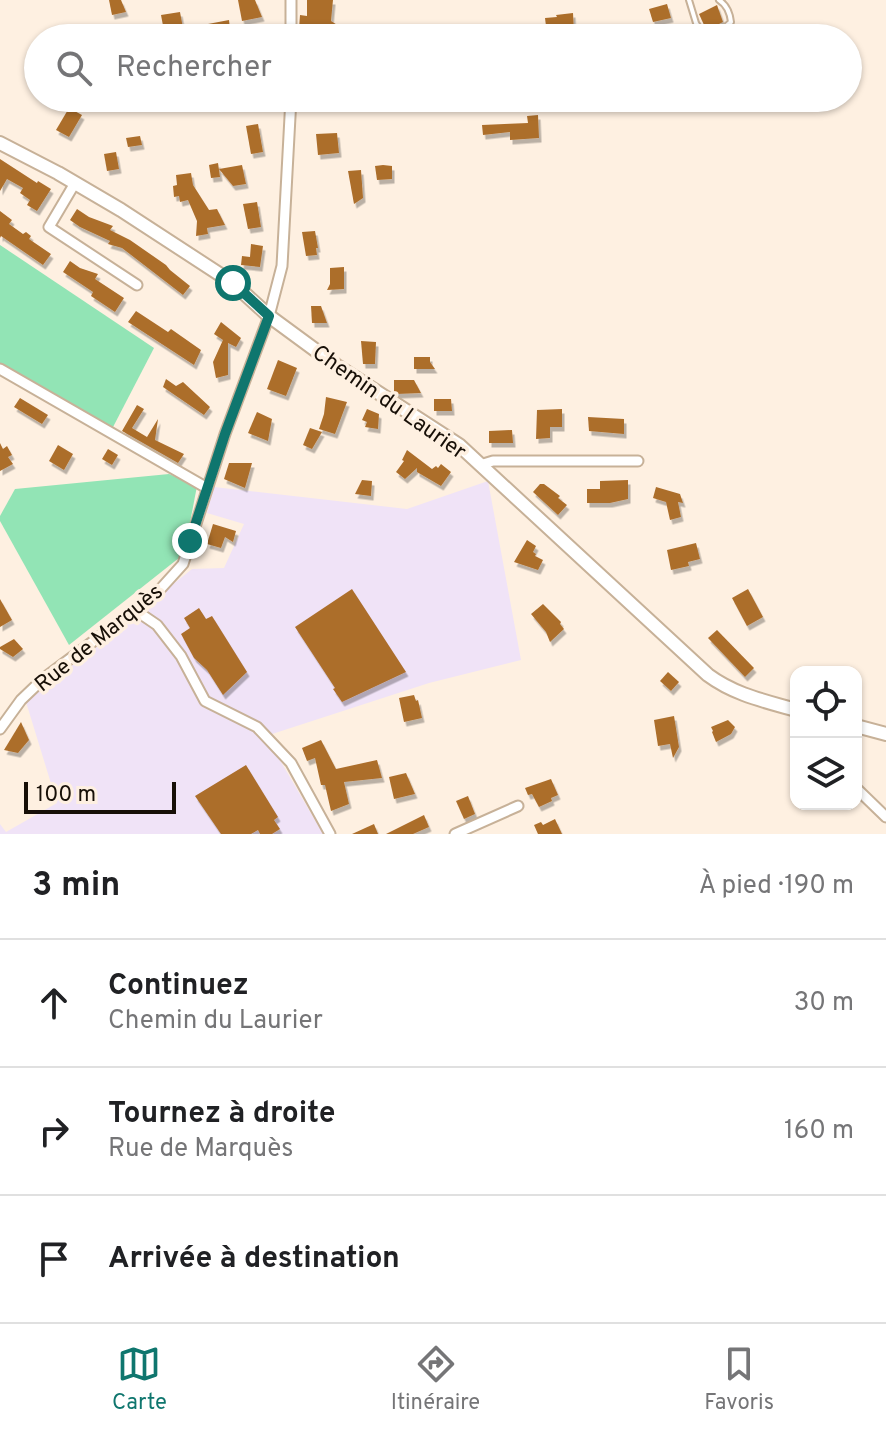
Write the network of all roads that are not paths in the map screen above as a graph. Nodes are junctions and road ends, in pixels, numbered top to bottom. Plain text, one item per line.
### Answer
1 (291, 0) edge
2 (689, 0) edge
3 (719, 0) edge
4 (291, 24) edge
5 (697, 24) edge
6 (728, 24) edge
7 (290, 112) edge
8 (0, 143) edge
9 (75, 183) junction
10 (39, 220) dead end
11 (49, 227) junction
12 (137, 285) dead end
13 (269, 316) junction
14 (0, 369) edge
15 (638, 461) dead end
16 (480, 465) junction
17 (207, 488) junction
18 (135, 610) junction
19 (790, 708) edge
20 (862, 728) edge
21 (0, 729) edge
22 (886, 734) edge
23 (862, 794) edge
24 (518, 806) dead end
25 (886, 817) edge
26 (330, 834) edge
27 (455, 834) edge

1 - 4 street
2 - 5 lane
3 - 6 lane
7 - 13 street, Rue de Marquès
8 - 9 street, Chemin du Laurier
9 - 11 street
9 - 13 street, Chemin du Laurier
10 - 11 street
11 - 12 street
13 - 16 street, Chemin du Laurier
13 - 17 street, Rue de Marquès
14 - 17 street
15 - 16 street
16 - 19 street, Chemin du Laurier
17 - 18 street, Rue de Marquès
18 - 21 street, Rue de Marquès
18 - 26 street
20 - 22 street
23 - 25 street
24 - 27 street

